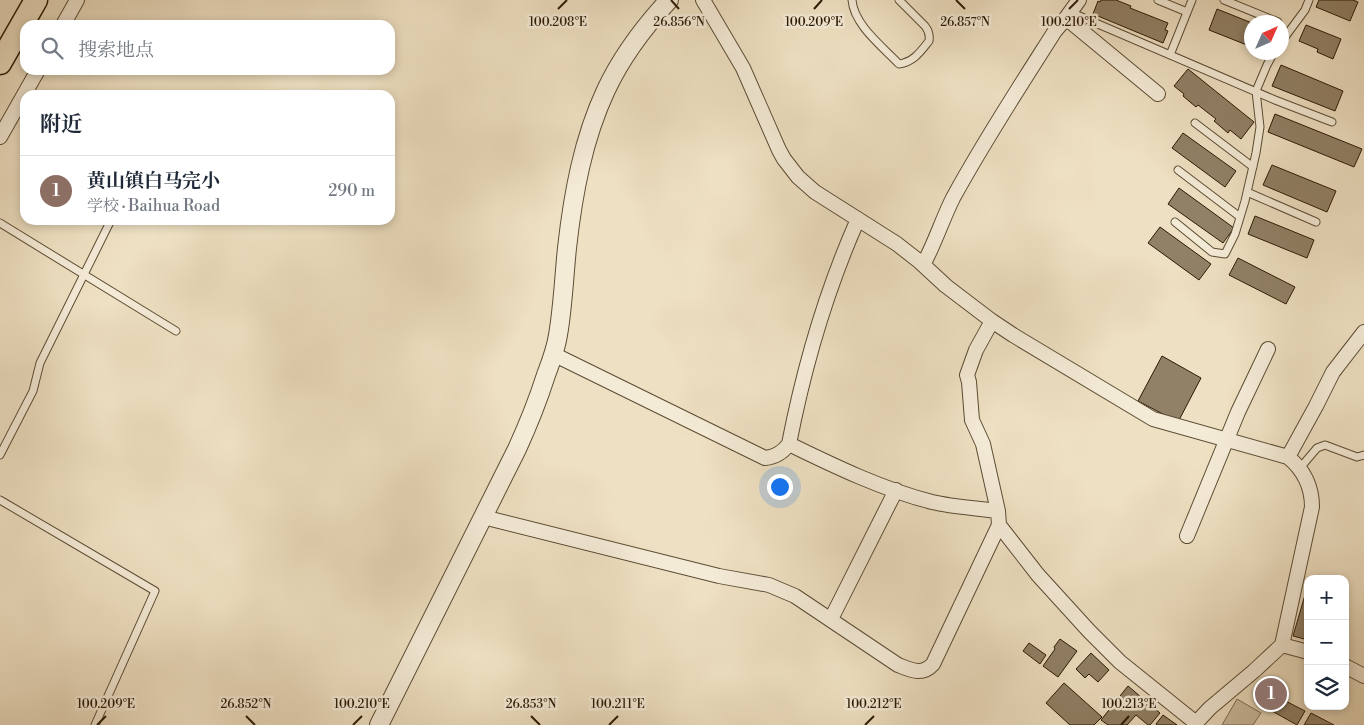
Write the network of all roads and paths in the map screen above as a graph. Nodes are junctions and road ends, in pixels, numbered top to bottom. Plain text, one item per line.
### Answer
1 (36, 0) edge
2 (78, 0) edge
3 (653, 0) edge
4 (669, 0) edge
5 (703, 0) edge
6 (852, 0) edge
7 (899, 0) edge
8 (1079, 0) edge
9 (1158, 0) edge
10 (1192, 0) edge
11 (1224, 0) edge
12 (1309, 0) edge
13 (1187, 12) junction
14 (1068, 15) junction
15 (1261, 15) edge
16 (25, 20) edge
17 (66, 20) edge
18 (1289, 27) edge
19 (20, 28) edge
20 (1292, 28) junction
21 (1289, 32) edge
22 (1170, 55) junction
23 (1270, 60) edge
24 (0, 63) edge
25 (35, 75) edge
26 (27, 90) edge
27 (1256, 92) junction
28 (1158, 94) dead end
29 (20, 102) edge
30 (1332, 122) dead end
31 (1195, 123) dead end
32 (0, 137) edge
33 (1253, 167) junction
34 (1178, 170) dead end
35 (1246, 192) junction
36 (1240, 217) junction
37 (858, 219) junction
38 (1175, 222) dead end
39 (1316, 222) dead end
40 (0, 223) edge
41 (108, 225) edge
42 (923, 265) junction
43 (84, 274) junction
44 (992, 321) junction
45 (176, 331) dead end
46 (1364, 332) edge
47 (1268, 349) dead end
48 (553, 354) junction
49 (1226, 439) junction
50 (789, 444) junction
51 (1364, 455) edge
52 (0, 456) edge
53 (1288, 456) junction
54 (1300, 468) junction
55 (896, 490) junction
56 (0, 500) edge
57 (998, 511) junction
58 (483, 517) junction
59 (999, 525) junction
60 (1187, 536) dead end
61 (832, 619) junction
62 (1282, 645) junction
63 (1304, 651) edge
64 (1349, 668) edge
65 (1364, 676) edge
66 (1195, 724) edge
67 (95, 725) edge
68 (366, 725) edge
69 (379, 725) edge

1 - 16 main road
2 - 17 street
3 - 68 street
4 - 48 street
5 - 37 street
6 - 7 lane
8 - 14 street
9 - 13 lane
10 - 13 lane
11 - 15 lane
12 - 20 lane
13 - 22 lane
14 - 22 lane
14 - 28 street
14 - 42 street
18 - 20 lane
19 - 24 main road
20 - 21 lane
22 - 27 lane
23 - 27 lane
25 - 26 street
27 - 30 lane
27 - 33 lane
29 - 32 street
31 - 33 lane
33 - 35 lane
34 - 36 lane
35 - 36 lane
35 - 39 lane
36 - 38 lane
37 - 42 street
37 - 50 street
40 - 43 lane
41 - 43 lane
42 - 44 street
43 - 45 lane
43 - 52 lane
44 - 49 street
44 - 57 street
46 - 53 street
47 - 49 street
48 - 50 street
48 - 58 street
49 - 53 street
49 - 60 street
50 - 55 street
51 - 54 lane
53 - 54 street
54 - 62 street
55 - 57 street
55 - 61 street
56 - 67 lane
57 - 59 street
58 - 61 street
58 - 69 street
59 - 61 street
59 - 66 street
62 - 63 street
62 - 66 street
64 - 65 street

